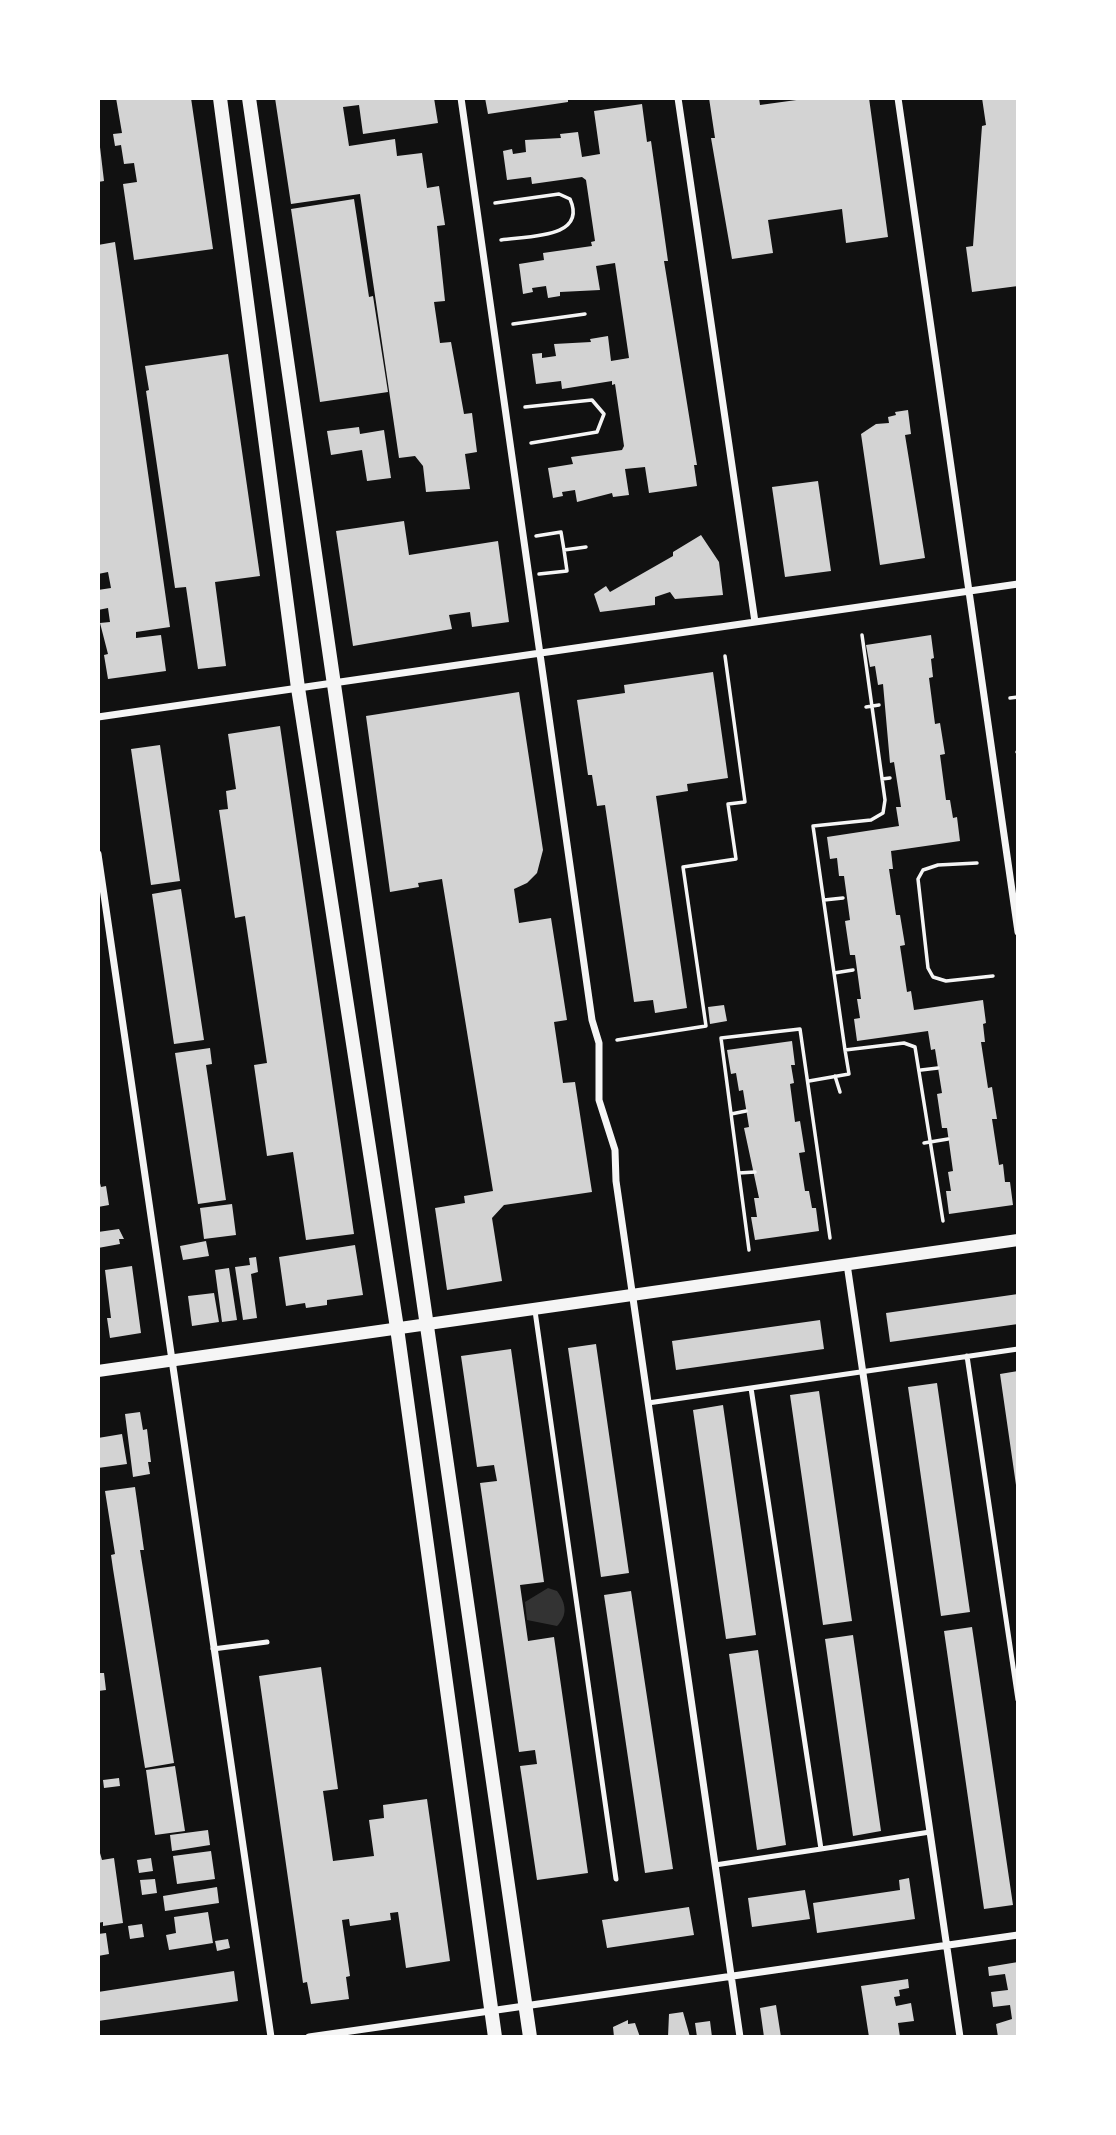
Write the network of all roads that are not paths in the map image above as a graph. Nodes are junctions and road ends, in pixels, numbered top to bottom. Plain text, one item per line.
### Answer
1 (220, 98) edge
2 (249, 98) edge
3 (461, 98) edge
4 (678, 98) edge
5 (898, 98) edge
6 (1018, 584) edge
7 (970, 591) junction
8 (755, 622) junction
9 (541, 653) junction
10 (335, 683) junction
11 (298, 688) junction
12 (98, 717) edge
13 (98, 853) edge
14 (1018, 932) edge
15 (1018, 1240) edge
16 (847, 1264) junction
17 (632, 1295) junction
18 (535, 1309) junction
19 (425, 1324) junction
20 (397, 1328) junction
21 (1018, 1349) edge
22 (967, 1356) junction
23 (171, 1361) junction
24 (98, 1371) edge
25 (863, 1371) junction
26 (751, 1388) junction
27 (648, 1403) junction
28 (267, 1642) dead end
29 (213, 1649) junction
30 (1018, 1700) edge
31 (930, 1832) junction
32 (821, 1849) junction
33 (715, 1865) junction
34 (616, 1879) dead end
35 (1018, 1935) edge
36 (946, 1945) junction
37 (731, 1976) junction
38 (526, 2006) junction
39 (491, 2011) junction
40 (271, 2037) edge
41 (309, 2037) edge
42 (495, 2037) edge
43 (530, 2037) edge
44 (740, 2037) edge
45 (960, 2037) edge

1 - 11 main road
2 - 10 main road
3 - 9 street
4 - 8 street
5 - 7 street
6 - 7 street
7 - 8 street
7 - 14 street
8 - 9 street
9 - 10 street
9 - 17 street
10 - 11 street
10 - 19 main road
11 - 12 street
11 - 20 main road
13 - 23 street
15 - 16 street
16 - 17 street
16 - 25 street
17 - 18 street
17 - 27 street
18 - 19 street
18 - 34 lane
19 - 20 street
19 - 38 main road
20 - 23 street
20 - 39 main road
21 - 22 lane
22 - 25 lane
22 - 30 lane
23 - 24 street
23 - 29 street
25 - 26 lane
25 - 31 street
26 - 27 lane
26 - 32 lane
27 - 33 street
28 - 29 lane
29 - 40 street
31 - 32 lane
31 - 36 street
32 - 33 lane
33 - 37 street
35 - 36 street
36 - 37 street
36 - 45 street
37 - 38 street
37 - 44 street
38 - 39 street
38 - 43 main road
39 - 41 street
39 - 42 main road

